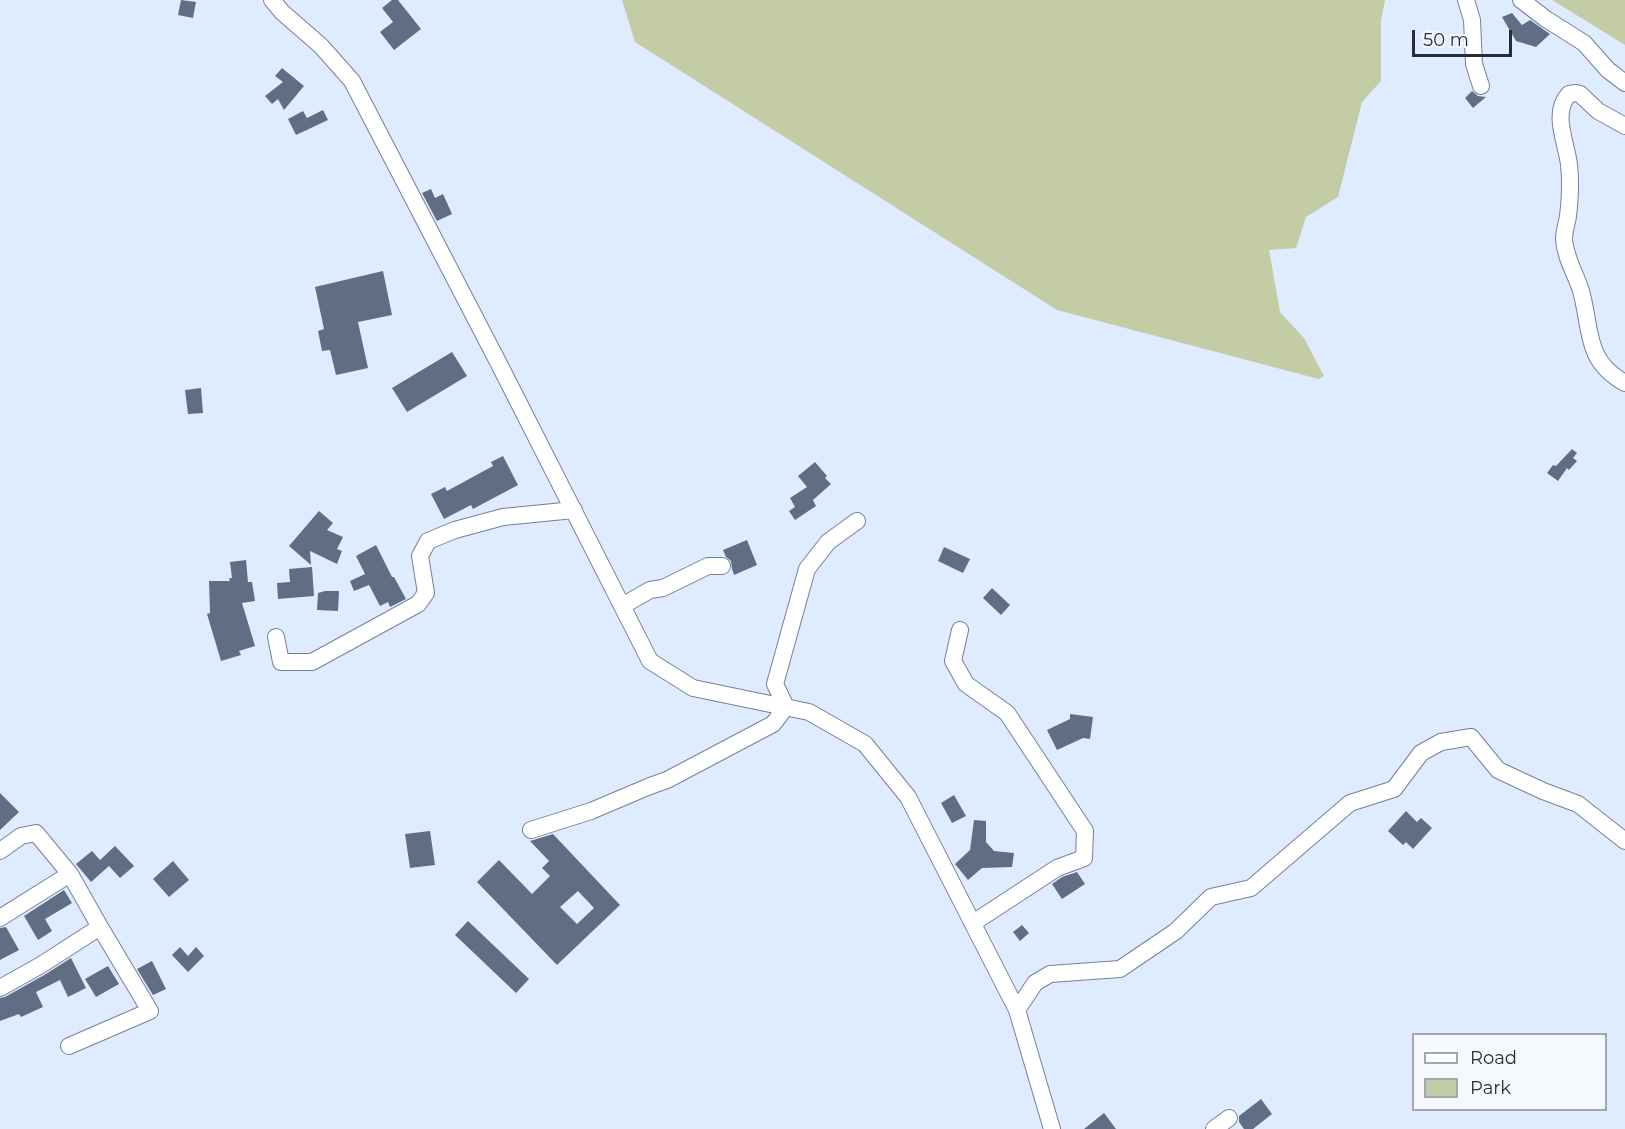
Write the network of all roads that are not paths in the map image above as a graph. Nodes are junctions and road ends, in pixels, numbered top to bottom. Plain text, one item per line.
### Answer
1 (272, 0) edge
2 (1466, 0) edge
3 (1521, 0) edge
4 (1625, 83) edge
5 (1481, 86) dead end
6 (1625, 126) edge
7 (1625, 382) edge
8 (573, 510) junction
9 (857, 521) dead end
10 (722, 566) dead end
11 (622, 606) junction
12 (960, 630) dead end
13 (276, 638) dead end
14 (786, 707) junction
15 (531, 830) dead end
16 (1625, 841) edge
17 (0, 851) edge
18 (70, 874) junction
19 (0, 918) edge
20 (973, 923) junction
21 (100, 927) junction
22 (0, 987) edge
23 (1017, 1010) junction
24 (69, 1046) dead end
25 (1229, 1118) dead end
26 (1052, 1129) edge
27 (1214, 1129) edge

1 - 8 street
2 - 5 street
3 - 4 street
6 - 7 street
8 - 11 street
8 - 13 street
9 - 14 street
10 - 11 street
11 - 14 street
12 - 20 street
14 - 15 street
14 - 20 street
16 - 23 street
17 - 18 street
18 - 19 street
18 - 21 street
20 - 23 street
21 - 22 street
21 - 24 street
23 - 26 street
25 - 27 street

